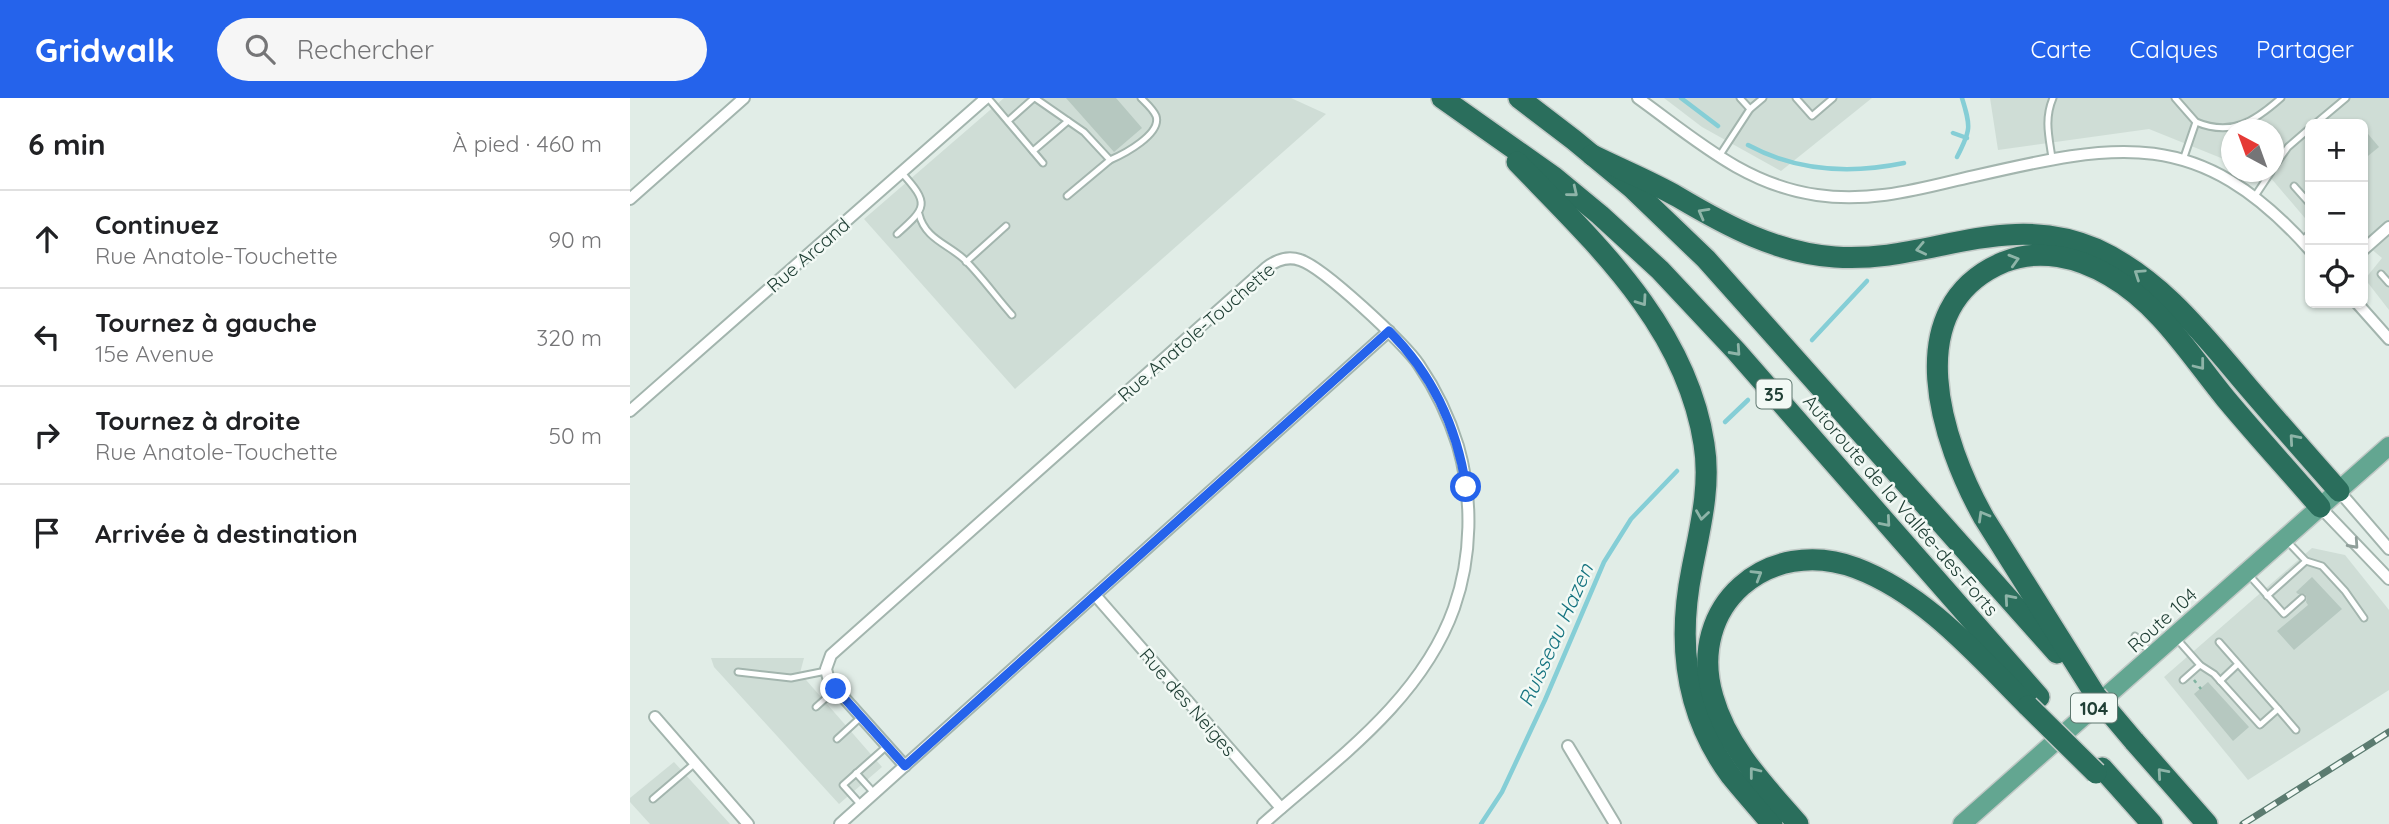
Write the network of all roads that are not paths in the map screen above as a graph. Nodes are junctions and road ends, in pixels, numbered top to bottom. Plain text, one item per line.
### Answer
1 (744, 98) edge
2 (987, 98) edge
3 (1034, 98) edge
4 (1141, 98) edge
5 (1442, 98) edge
6 (1519, 98) edge
7 (1638, 98) edge
8 (1740, 98) edge
9 (1763, 98) edge
10 (1796, 98) edge
11 (1833, 98) edge
12 (2053, 98) edge
13 (2175, 98) edge
14 (2281, 98) edge
15 (2346, 98) edge
16 (1750, 109) junction
17 (2321, 119) edge
18 (1007, 121) junction
19 (1068, 121) junction
20 (1479, 122) junction
21 (2196, 122) junction
22 (2305, 132) edge
23 (1033, 151) junction
24 (2284, 152) edge
25 (1592, 155) junction
26 (1718, 158) junction
27 (2052, 158) junction
28 (1110, 160) junction
29 (2183, 160) junction
30 (1043, 163) dead end
31 (901, 172) junction
32 (2264, 182) edge
33 (2294, 186) dead end
34 (1067, 196) dead end
35 (2255, 196) junction
36 (2305, 198) edge
37 (630, 199) edge
38 (919, 214) junction
39 (1006, 226) dead end
40 (2389, 227) edge
41 (897, 234) dead end
42 (2305, 236) edge
43 (2368, 246) edge
44 (966, 262) junction
45 (2381, 274) dead end
46 (2389, 283) edge
47 (2361, 308) edge
48 (1012, 315) dead end
49 (1389, 331) junction
50 (2389, 339) edge
51 (630, 411) edge
52 (2389, 446) edge
53 (2339, 491) junction
54 (2320, 507) junction
55 (2285, 539) junction
56 (2389, 549) edge
57 (2306, 561) junction
58 (2247, 572) junction
59 (2389, 579) edge
60 (1095, 595) junction
61 (2267, 596) junction
62 (2302, 598) dead end
63 (2364, 618) dead end
64 (2135, 636) dead end
65 (2175, 636) junction
66 (2219, 642) dead end
67 (2153, 656) junction
68 (2238, 664) junction
69 (2200, 665) junction
70 (2073, 666) junction
71 (826, 671) junction
72 (738, 672) dead end
73 (2183, 680) dead end
74 (2220, 681) junction
75 (836, 689) junction
76 (2034, 701) junction
77 (816, 707) dead end
78 (2278, 709) junction
79 (655, 717) dead end
80 (861, 717) junction
81 (2297, 730) dead end
82 (837, 739) dead end
83 (887, 746) junction
84 (1568, 746) dead end
85 (695, 764) junction
86 (905, 766) junction
87 (856, 773) junction
88 (874, 793) junction
89 (653, 799) dead end
90 (861, 805) junction
91 (1281, 808) junction
92 (748, 824) edge
93 (840, 824) edge
94 (1263, 824) edge
95 (1615, 824) edge
96 (1772, 824) edge
97 (1798, 824) edge
98 (1962, 824) edge
99 (2149, 824) edge
100 (2207, 824) edge

1 - 37 street
2 - 18 lane
2 - 31 street, Rue Arcand
3 - 18 lane
3 - 19 lane
4 - 28 lane
5 - 20 highway, Autoroute de la Vallée-des-Forts / 35
6 - 25 highway, Autoroute de la Vallée-des-Forts / 35
7 - 26 street
8 - 16 lane
9 - 16 lane
10 - 11 lane
12 - 27 lane
13 - 21 lane
14 - 21 lane
15 - 17 lane
16 - 26 lane
18 - 23 lane
19 - 23 lane
19 - 28 lane
20 -> 76 highway, Autoroute de la Vallée-des-Forts / 35
20 -> 96 highway
21 - 29 lane
22 - 24 lane
23 - 30 lane
53 -> 25 highway
70 -> 25 highway, Autoroute de la Vallée-des-Forts / 35
26 - 27 street
27 - 29 street
28 - 34 lane
29 - 35 street
31 - 38 lane
31 - 51 street, Rue Arcand
32 - 35 lane
33 - 36 lane
35 - 42 street
38 - 41 lane
38 - 44 lane
39 - 44 lane
40 - 43 street
44 - 48 lane
45 - 46 lane
47 - 50 street
49 - 60 street
49 - 71 street, Rue Anatole-Touchette
49 - 91 street, Rue Anatole-Touchette
52 - 53 main road, Route 104 / 104
53 - 54 main road, Route 104 / 104
53 - 56 street
54 - 55 main road, Route 104 / 104
54 -> 59 street
70 -> 54 highway
55 - 57 lane
55 - 58 main road, Route 104 / 104
57 - 61 lane
57 - 63 lane
58 - 61 lane
58 - 65 main road, Route 104 / 104
60 - 86 street
60 - 91 street, Rue des Neiges
61 - 62 lane
64 - 67 lane
65 - 67 main road, Route 104 / 104
65 - 69 lane
66 - 68 lane
67 - 98 main road, Route 104 / 104
68 - 74 lane
68 - 78 lane
69 - 73 lane
69 - 74 lane
100 -> 70 highway, Autoroute de la Vallée-des-Forts / 35, bridge
71 - 72 lane
71 - 75 street
74 - 78 lane
75 - 77 lane
75 - 80 street
97 -> 76 highway
76 - 99 highway, Autoroute de la Vallée-des-Forts / 35
78 - 81 lane
79 - 85 street
80 - 82 lane
80 - 83 street
83 - 86 street
83 - 87 lane
84 - 95 street
85 - 89 lane
85 - 92 street
86 - 88 street
87 - 88 lane
87 - 90 lane
88 - 90 street
90 - 93 street
91 - 94 street, Rue Anatole-Touchette

